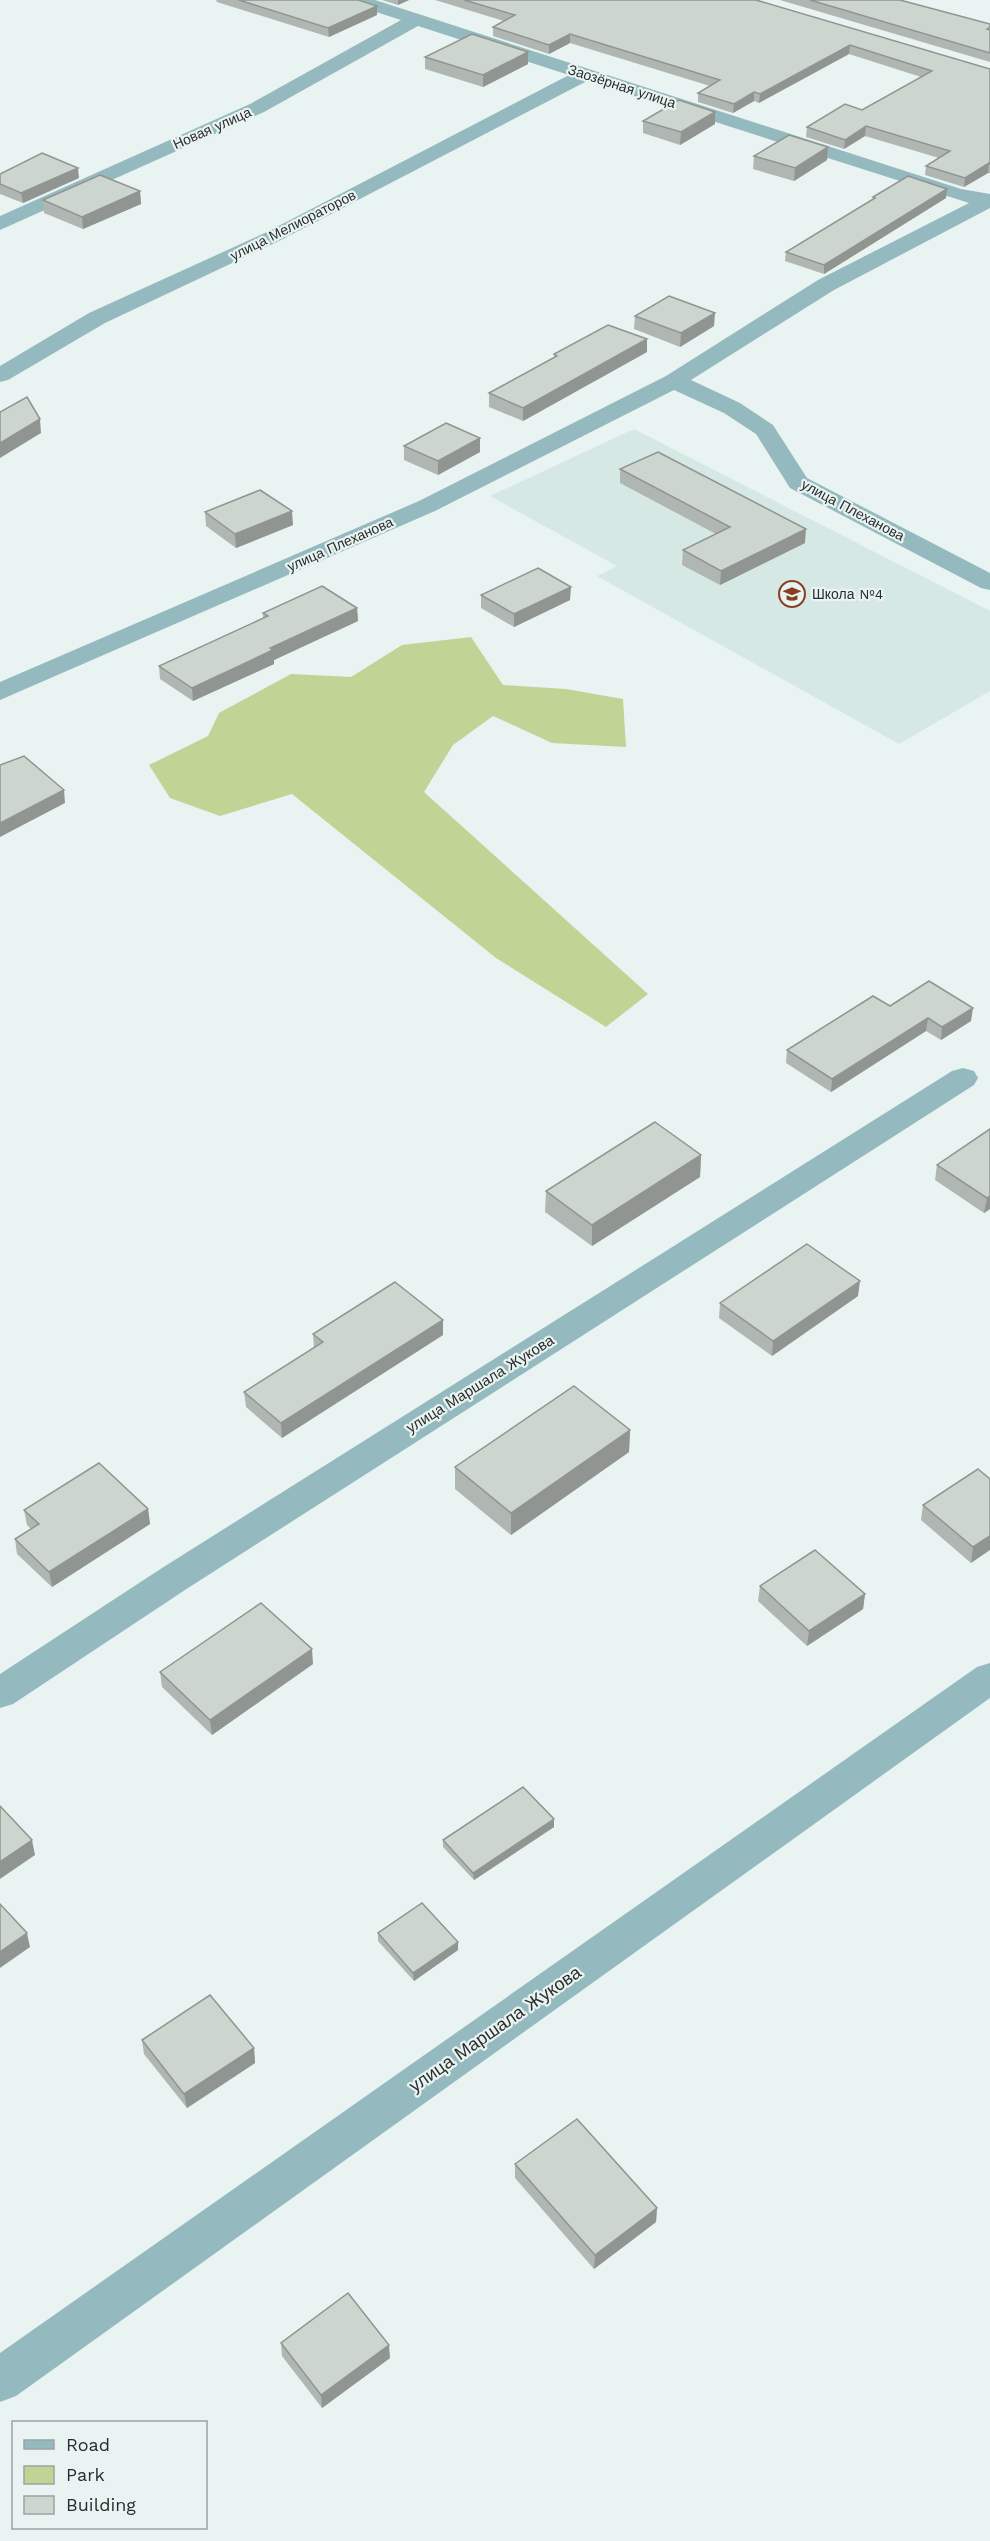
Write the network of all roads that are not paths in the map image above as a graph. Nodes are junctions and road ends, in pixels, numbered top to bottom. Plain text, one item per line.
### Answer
1 (357, 0) edge
2 (416, 19) junction
3 (585, 74) junction
4 (989, 201) edge
5 (0, 224) edge
6 (0, 375) edge
7 (674, 381) junction
8 (990, 583) edge
9 (0, 692) edge
10 (963, 1078) dead end
11 (990, 1678) edge
12 (0, 1693) edge
13 (0, 2380) edge

1 - 2 street, Заозёрная улица
2 - 3 street, Заозёрная улица
2 - 5 street, Новая улица
3 - 4 street, Заозёрная улица
3 - 6 street, улица Мелиораторов
4 - 7 street, улица Плеханова
7 - 8 street, улица Плеханова
7 - 9 street, улица Плеханова
10 - 12 street, улица Маршала Жукова
11 - 13 street, улица Маршала Жукова

